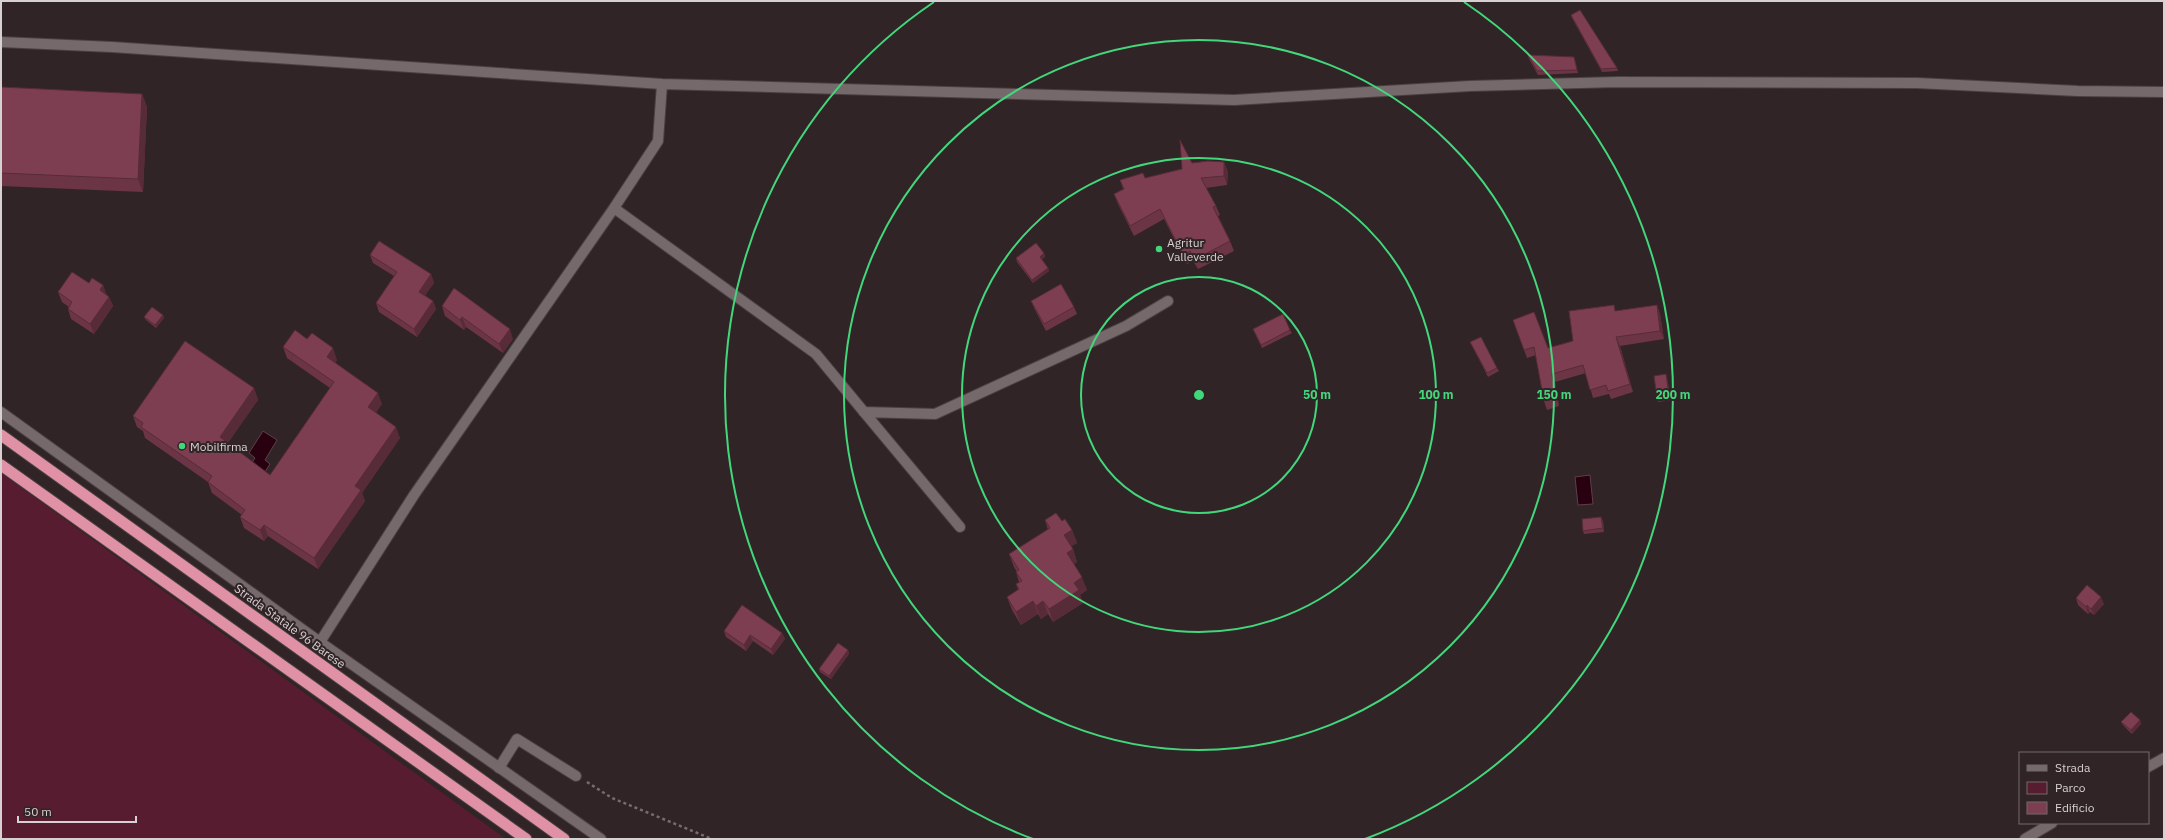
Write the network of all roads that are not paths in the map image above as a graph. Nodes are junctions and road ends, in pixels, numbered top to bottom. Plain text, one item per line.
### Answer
1 (1, 42) edge
2 (662, 84) junction
3 (2164, 92) edge
4 (614, 208) junction
5 (1168, 301) dead end
6 (1, 412) edge
7 (864, 412) junction
8 (1, 435) edge
9 (1, 465) edge
10 (960, 527) dead end
11 (320, 642) junction
12 (2164, 758) edge
13 (2149, 766) edge
14 (499, 768) junction
15 (576, 776) road end
16 (2050, 824) edge
17 (526, 839) edge
18 (564, 839) edge
19 (600, 839) edge
20 (2025, 839) edge

1 - 2 street
2 - 3 street
2 - 4 street
4 - 7 street
4 - 11 street
5 - 7 street
6 - 11 street
7 - 10 street
8 - 18 highway, Strada Statale 96 Barese
9 - 17 highway
11 - 14 street
12 - 13 street
14 - 15 street
14 - 19 street
16 - 20 street

